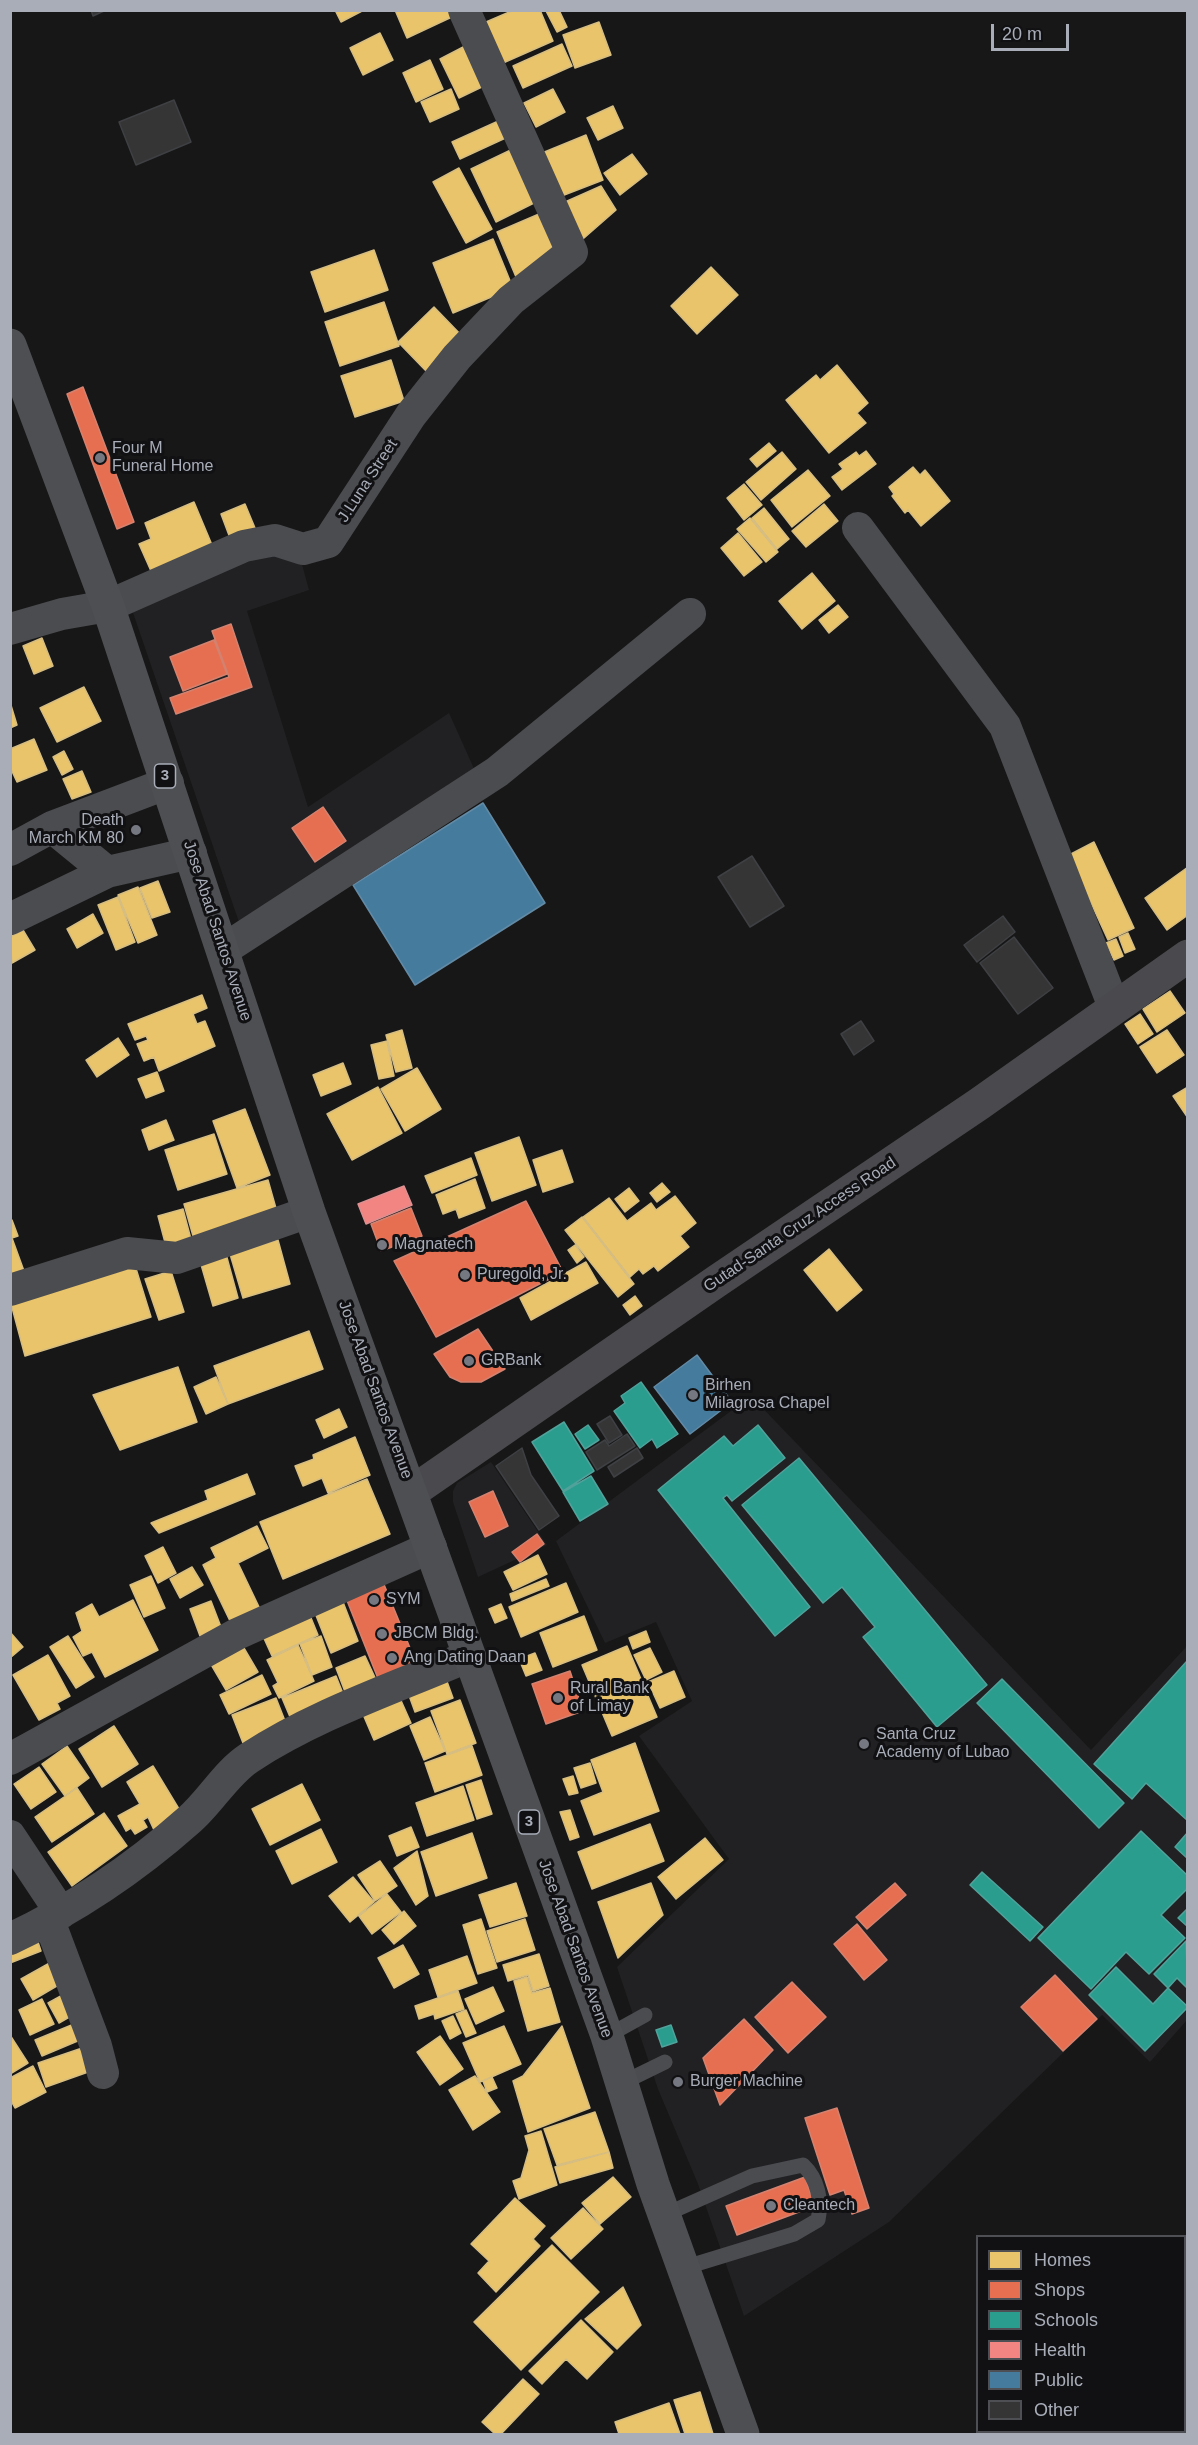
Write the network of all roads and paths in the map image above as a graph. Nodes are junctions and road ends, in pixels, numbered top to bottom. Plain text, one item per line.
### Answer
1 (464, 10) edge
2 (10, 345) edge
3 (858, 528) dead end
4 (108, 606) junction
5 (690, 614) dead end
6 (10, 629) edge
7 (168, 783) junction
8 (52, 827) junction
9 (10, 850) edge
10 (191, 853) junction
11 (107, 872) junction
12 (10, 920) edge
13 (223, 950) junction
14 (1188, 956) edge
15 (1114, 1007) junction
16 (309, 1212) junction
17 (10, 1290) edge
18 (412, 1492) junction
19 (430, 1547) junction
20 (469, 1656) junction
21 (10, 1759) edge
22 (10, 1836) edge
23 (55, 1917) junction
24 (10, 1939) edge
25 (645, 2015) dead end
26 (607, 2036) junction
27 (665, 2062) dead end
28 (103, 2073) dead end
29 (622, 2083) junction
30 (664, 2215) junction
31 (683, 2268) junction
32 (742, 2434) edge

1 - 4 street, J.Luna Street
2 - 4 main road, Jose Abad Santos Avenue / 3
3 - 15 street
4 - 6 street, J.Luna Street
4 - 7 main road, Jose Abad Santos Avenue / 3
5 - 13 street
7 - 8 street
7 - 10 main road, Jose Abad Santos Avenue / 3
8 - 9 street
8 - 11 street
10 - 11 street
10 - 13 main road, Jose Abad Santos Avenue / 3
11 - 12 street
13 - 16 main road, Jose Abad Santos Avenue / 3
14 - 15 main road, Gutad-Santa Cruz Access Road
15 - 18 main road, Gutad-Santa Cruz Access Road
16 - 17 street
16 - 18 main road, Jose Abad Santos Avenue / 3
18 - 19 main road, Jose Abad Santos Avenue / 3
19 - 20 main road, Jose Abad Santos Avenue / 3
19 - 21 street
20 - 23 street
20 - 26 main road, Jose Abad Santos Avenue / 3
22 - 23 street
23 - 24 street
23 - 28 street
25 - 26 lane
26 - 29 main road, Jose Abad Santos Avenue / 3
27 - 29 lane
29 - 30 main road, Jose Abad Santos Avenue / 3
30 - 31 main road, Jose Abad Santos Avenue / 3
30 - 31 lane
31 - 32 main road, Jose Abad Santos Avenue / 3

